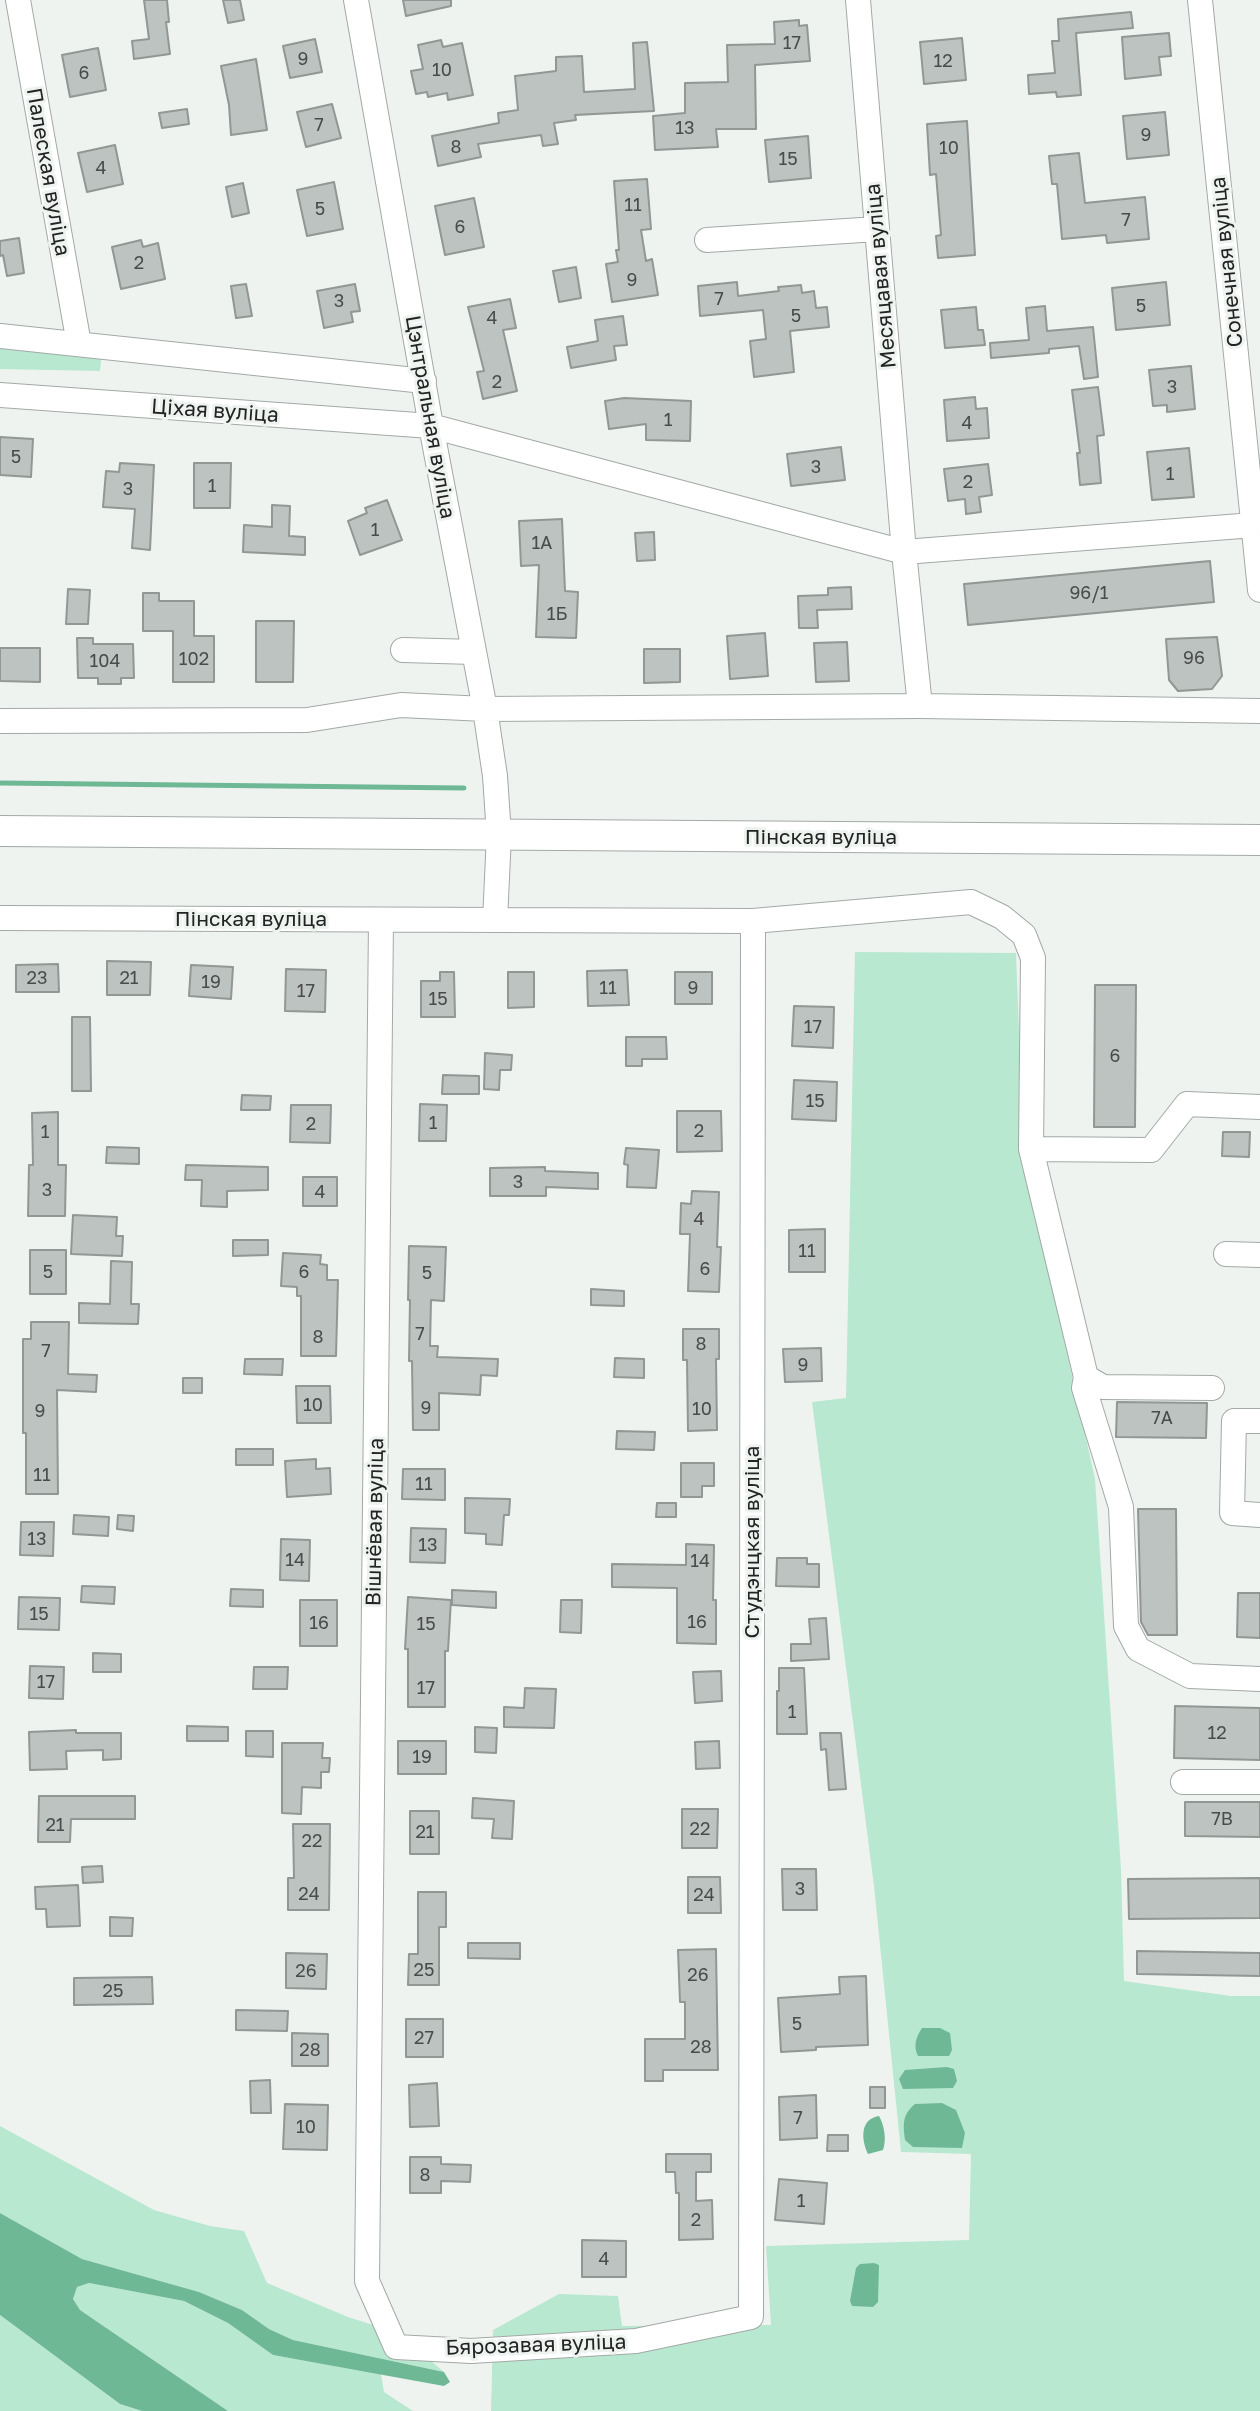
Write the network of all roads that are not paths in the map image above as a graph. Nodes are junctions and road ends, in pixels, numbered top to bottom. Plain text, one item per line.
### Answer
1 (18, 0) edge
2 (356, 0) edge
3 (858, 0) edge
4 (1200, 0) edge
5 (877, 229) junction
6 (707, 240) dead end
7 (0, 336) edge
8 (79, 344) junction
9 (424, 381) junction
10 (0, 395) edge
11 (431, 426) junction
12 (1254, 525) junction
13 (904, 552) junction
14 (1260, 590) edge
15 (403, 650) dead end
16 (474, 652) junction
17 (920, 706) junction
18 (485, 709) junction
19 (1260, 711) edge
20 (0, 721) edge
21 (0, 831) edge
22 (499, 835) junction
23 (1260, 840) edge
24 (0, 918) edge
25 (381, 920) junction
26 (495, 920) junction
27 (753, 921) junction
28 (1260, 1107) edge
29 (1031, 1149) junction
30 (1226, 1254) dead end
31 (1260, 1255) edge
32 (1086, 1377) junction
33 (1212, 1388) dead end
34 (1260, 1421) edge
35 (1260, 1515) edge
36 (1260, 1679) edge
37 (1183, 1782) dead end
38 (1260, 1782) edge
39 (369, 2123) joint
40 (751, 2164) joint

1 - 8 street, Палеская вуліца
2 - 9 street, Цэнтральная вуліца
3 - 5 street, Месяцавая вуліца
4 - 12 street, Сонечная вуліца
5 - 6 street
5 - 13 street, Месяцавая вуліца
7 - 8 street
8 - 9 street
9 - 11 street, Цэнтральная вуліца
10 - 11 street, Ціхая вуліца
11 - 13 street, Ціхая вуліца
11 - 16 street, Цэнтральная вуліца
12 - 13 street, Ціхая вуліца
12 - 14 street, Сонечная вуліца
13 - 17 street, Месяцавая вуліца
15 - 16 street
16 - 18 street, Цэнтральная вуліца
17 - 18 street
17 - 19 street
18 - 20 street
18 - 22 street, Цэнтральная вуліца
21 - 22 main road, Пінская вуліца
22 - 23 main road, Пінская вуліца
22 - 26 street, Цэнтральная вуліца
24 - 25 street, Пінская вуліца
25 - 26 street, Пінская вуліца
25 - 39 street, Вішнёвая вуліца
26 - 27 street, Пінская вуліца
27 - 29 street, Пінская вуліца
27 - 40 street, Студэнцкая вуліца
28 - 29 street
29 - 32 street
30 - 31 street
32 - 33 street
32 - 36 street
34 - 35 street
37 - 38 street
39 - 40 street, Бярозавая вуліца

